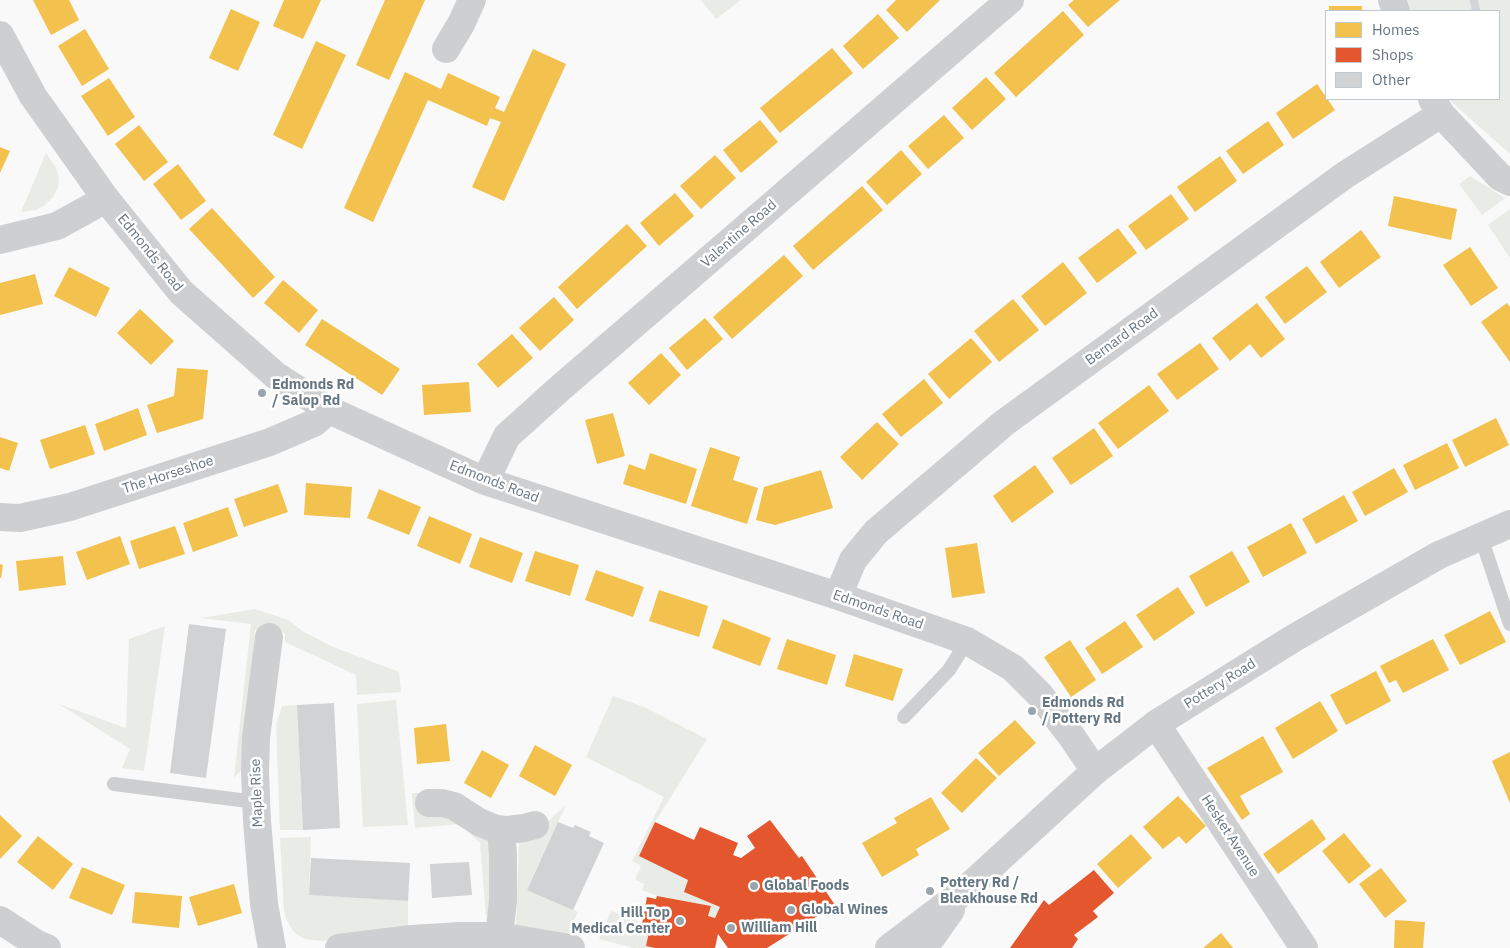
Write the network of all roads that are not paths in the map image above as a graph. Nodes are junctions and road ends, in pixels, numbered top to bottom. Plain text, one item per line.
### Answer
1 (472, 0) edge
2 (1010, 0) edge
3 (0, 35) edge
4 (446, 49) dead end
5 (1436, 106) edge
6 (1510, 182) edge
7 (106, 199) junction
8 (0, 240) edge
9 (328, 410) junction
10 (485, 482) junction
11 (0, 517) edge
12 (1510, 524) edge
13 (1481, 537) junction
14 (838, 596) junction
15 (1510, 624) edge
16 (269, 637) dead end
17 (967, 641) junction
18 (904, 717) dead end
19 (1156, 724) junction
20 (1095, 771) junction
21 (114, 784) dead end
22 (256, 802) junction
23 (429, 803) dead end
24 (535, 824) dead end
25 (501, 830) junction
26 (963, 892) junction
27 (0, 920) edge
28 (499, 936) junction
29 (46, 948) edge
30 (272, 948) edge
31 (339, 948) edge
32 (571, 948) edge
33 (889, 948) edge
34 (924, 948) edge
35 (1304, 948) edge

1 - 4 street
2 - 10 street, Valentine Road
3 - 7 street, Edmonds Road
5 - 6 street
5 - 14 street, Bernard Road
7 - 8 street
7 - 9 street, Edmonds Road
9 - 10 street, Edmonds Road
9 - 11 street, The Horseshoe
10 - 14 street, Edmonds Road
12 - 13 street, Pottery Road
13 - 15 lane
13 - 19 street, Pottery Road
14 - 17 street, Edmonds Road
16 - 22 street, Maple Rise
17 - 18 lane
17 - 20 street, Edmonds Road
19 - 20 street, Pottery Road
19 - 35 street, Hesket Avenue
20 - 26 street, Pottery Road
21 - 22 lane
22 - 30 street, Maple Rise
23 - 25 street
24 - 25 street
25 - 28 street
26 - 33 street, Pottery Road
26 - 34 street, Pottery Road
27 - 29 street
28 - 31 street
28 - 32 street

